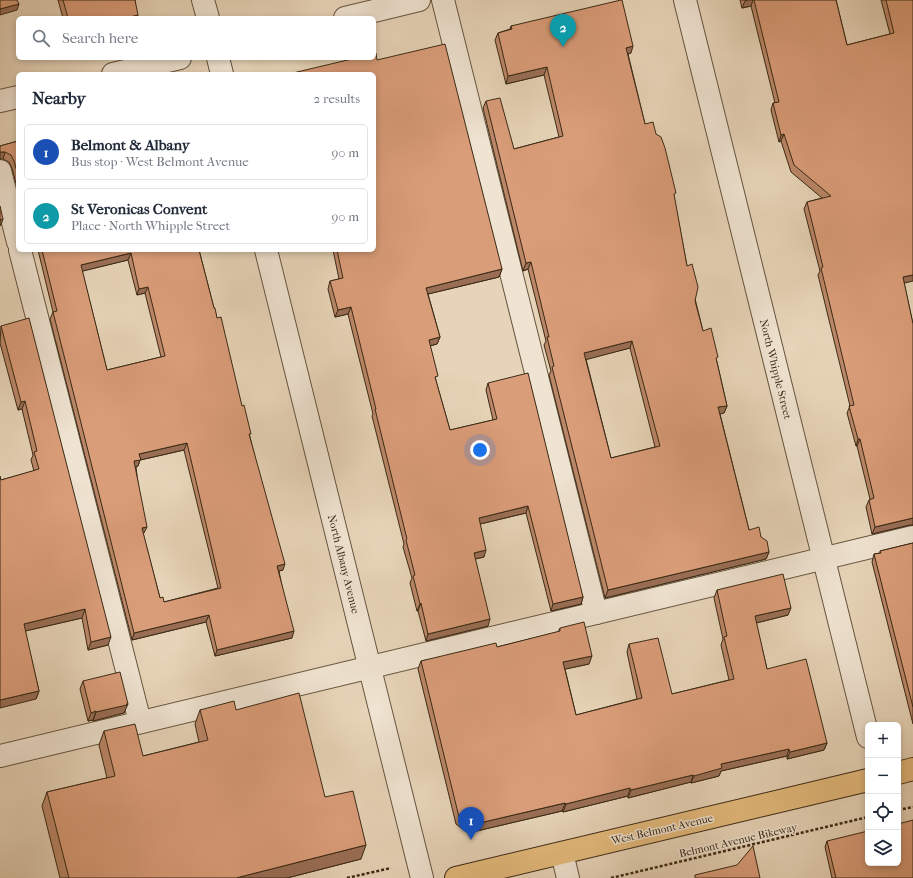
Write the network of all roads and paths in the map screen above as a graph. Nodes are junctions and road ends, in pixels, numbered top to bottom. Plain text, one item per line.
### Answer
1 (203, 0) edge
2 (419, 0) edge
3 (443, 0) edge
4 (685, 0) edge
5 (207, 16) edge
6 (353, 16) edge
7 (172, 60) edge
8 (218, 60) edge
9 (121, 72) edge
10 (222, 72) edge
11 (16, 97) edge
12 (0, 101) edge
13 (0, 171) edge
14 (16, 234) edge
15 (21, 252) edge
16 (266, 252) edge
17 (913, 537) edge
18 (823, 559) junction
19 (596, 613) junction
20 (370, 667) junction
21 (140, 722) junction
22 (865, 725) edge
23 (0, 756) edge
24 (913, 769) edge
25 (901, 772) edge
26 (865, 781) edge
27 (913, 807) edge
28 (901, 809) edge
29 (865, 818) edge
30 (562, 853) junction
31 (422, 878) edge
32 (456, 878) edge
33 (568, 878) edge
34 (611, 878) edge

1 - 5 street
2 - 6 street
3 - 19 street
4 - 18 street, North Whipple Street
7 - 9 street
8 - 10 street
11 - 12 street
13 - 14 street
15 - 21 street
16 - 20 street, North Albany Avenue
17 - 18 street
18 - 19 street
18 - 22 street, North Whipple Street
19 - 20 street
20 - 21 street
20 - 31 street, North Albany Avenue
21 - 23 street
24 - 25 main road
26 - 30 main road, West Belmont Avenue
27 - 28 path
29 - 34 path, Belmont Avenue Bikeway
30 - 32 main road, West Belmont Avenue
30 - 33 street

